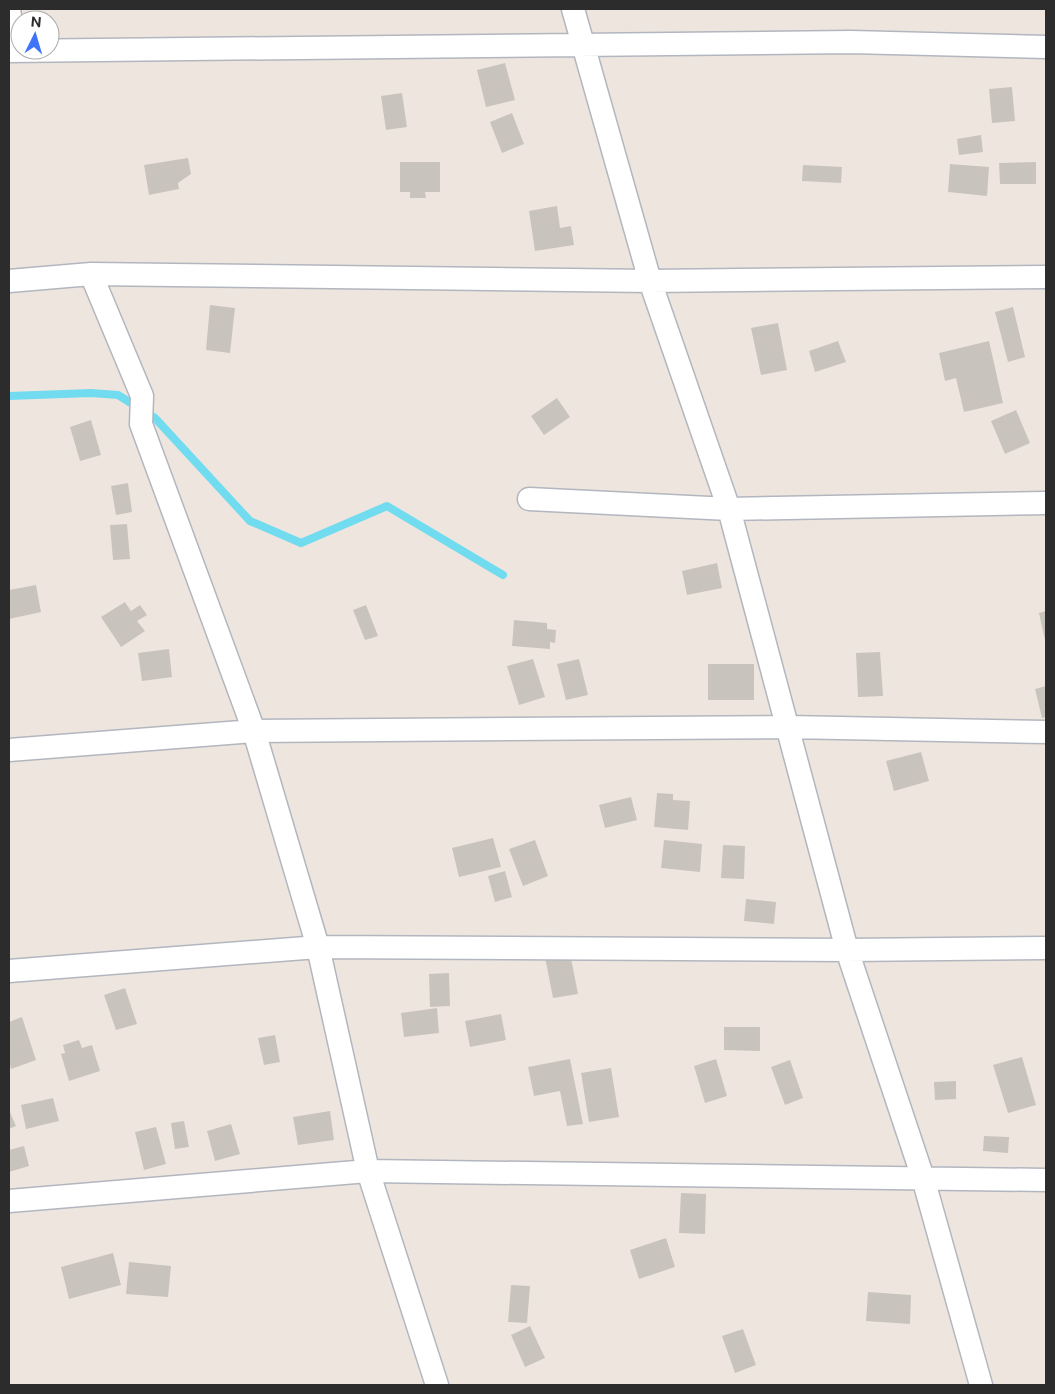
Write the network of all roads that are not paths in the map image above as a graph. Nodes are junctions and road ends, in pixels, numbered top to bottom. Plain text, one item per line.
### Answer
1 (573, 9) edge
2 (584, 44) junction
3 (1046, 47) edge
4 (60, 50) edge
5 (91, 274) junction
6 (1046, 277) edge
7 (9, 280) edge
8 (650, 281) junction
9 (529, 499) dead end
10 (1046, 503) edge
11 (729, 509) junction
12 (788, 727) junction
13 (254, 731) junction
14 (1046, 732) edge
15 (9, 750) edge
16 (318, 947) junction
17 (1046, 948) edge
18 (847, 950) junction
19 (9, 971) edge
20 (368, 1171) junction
21 (924, 1178) junction
22 (1046, 1180) edge
23 (9, 1201) edge
24 (436, 1385) edge
25 (981, 1385) edge

1 - 2 street
2 - 3 street
2 - 4 street
2 - 8 street
5 - 7 street
5 - 8 street
5 - 13 street
6 - 8 street
8 - 11 street
9 - 11 street
10 - 11 street
11 - 12 street
12 - 13 street
12 - 14 street
12 - 18 street
13 - 15 street
13 - 16 street
16 - 18 street
16 - 19 street
16 - 20 street
17 - 18 street
18 - 21 street
20 - 21 street
20 - 23 street
20 - 24 street
21 - 22 street
21 - 25 street

